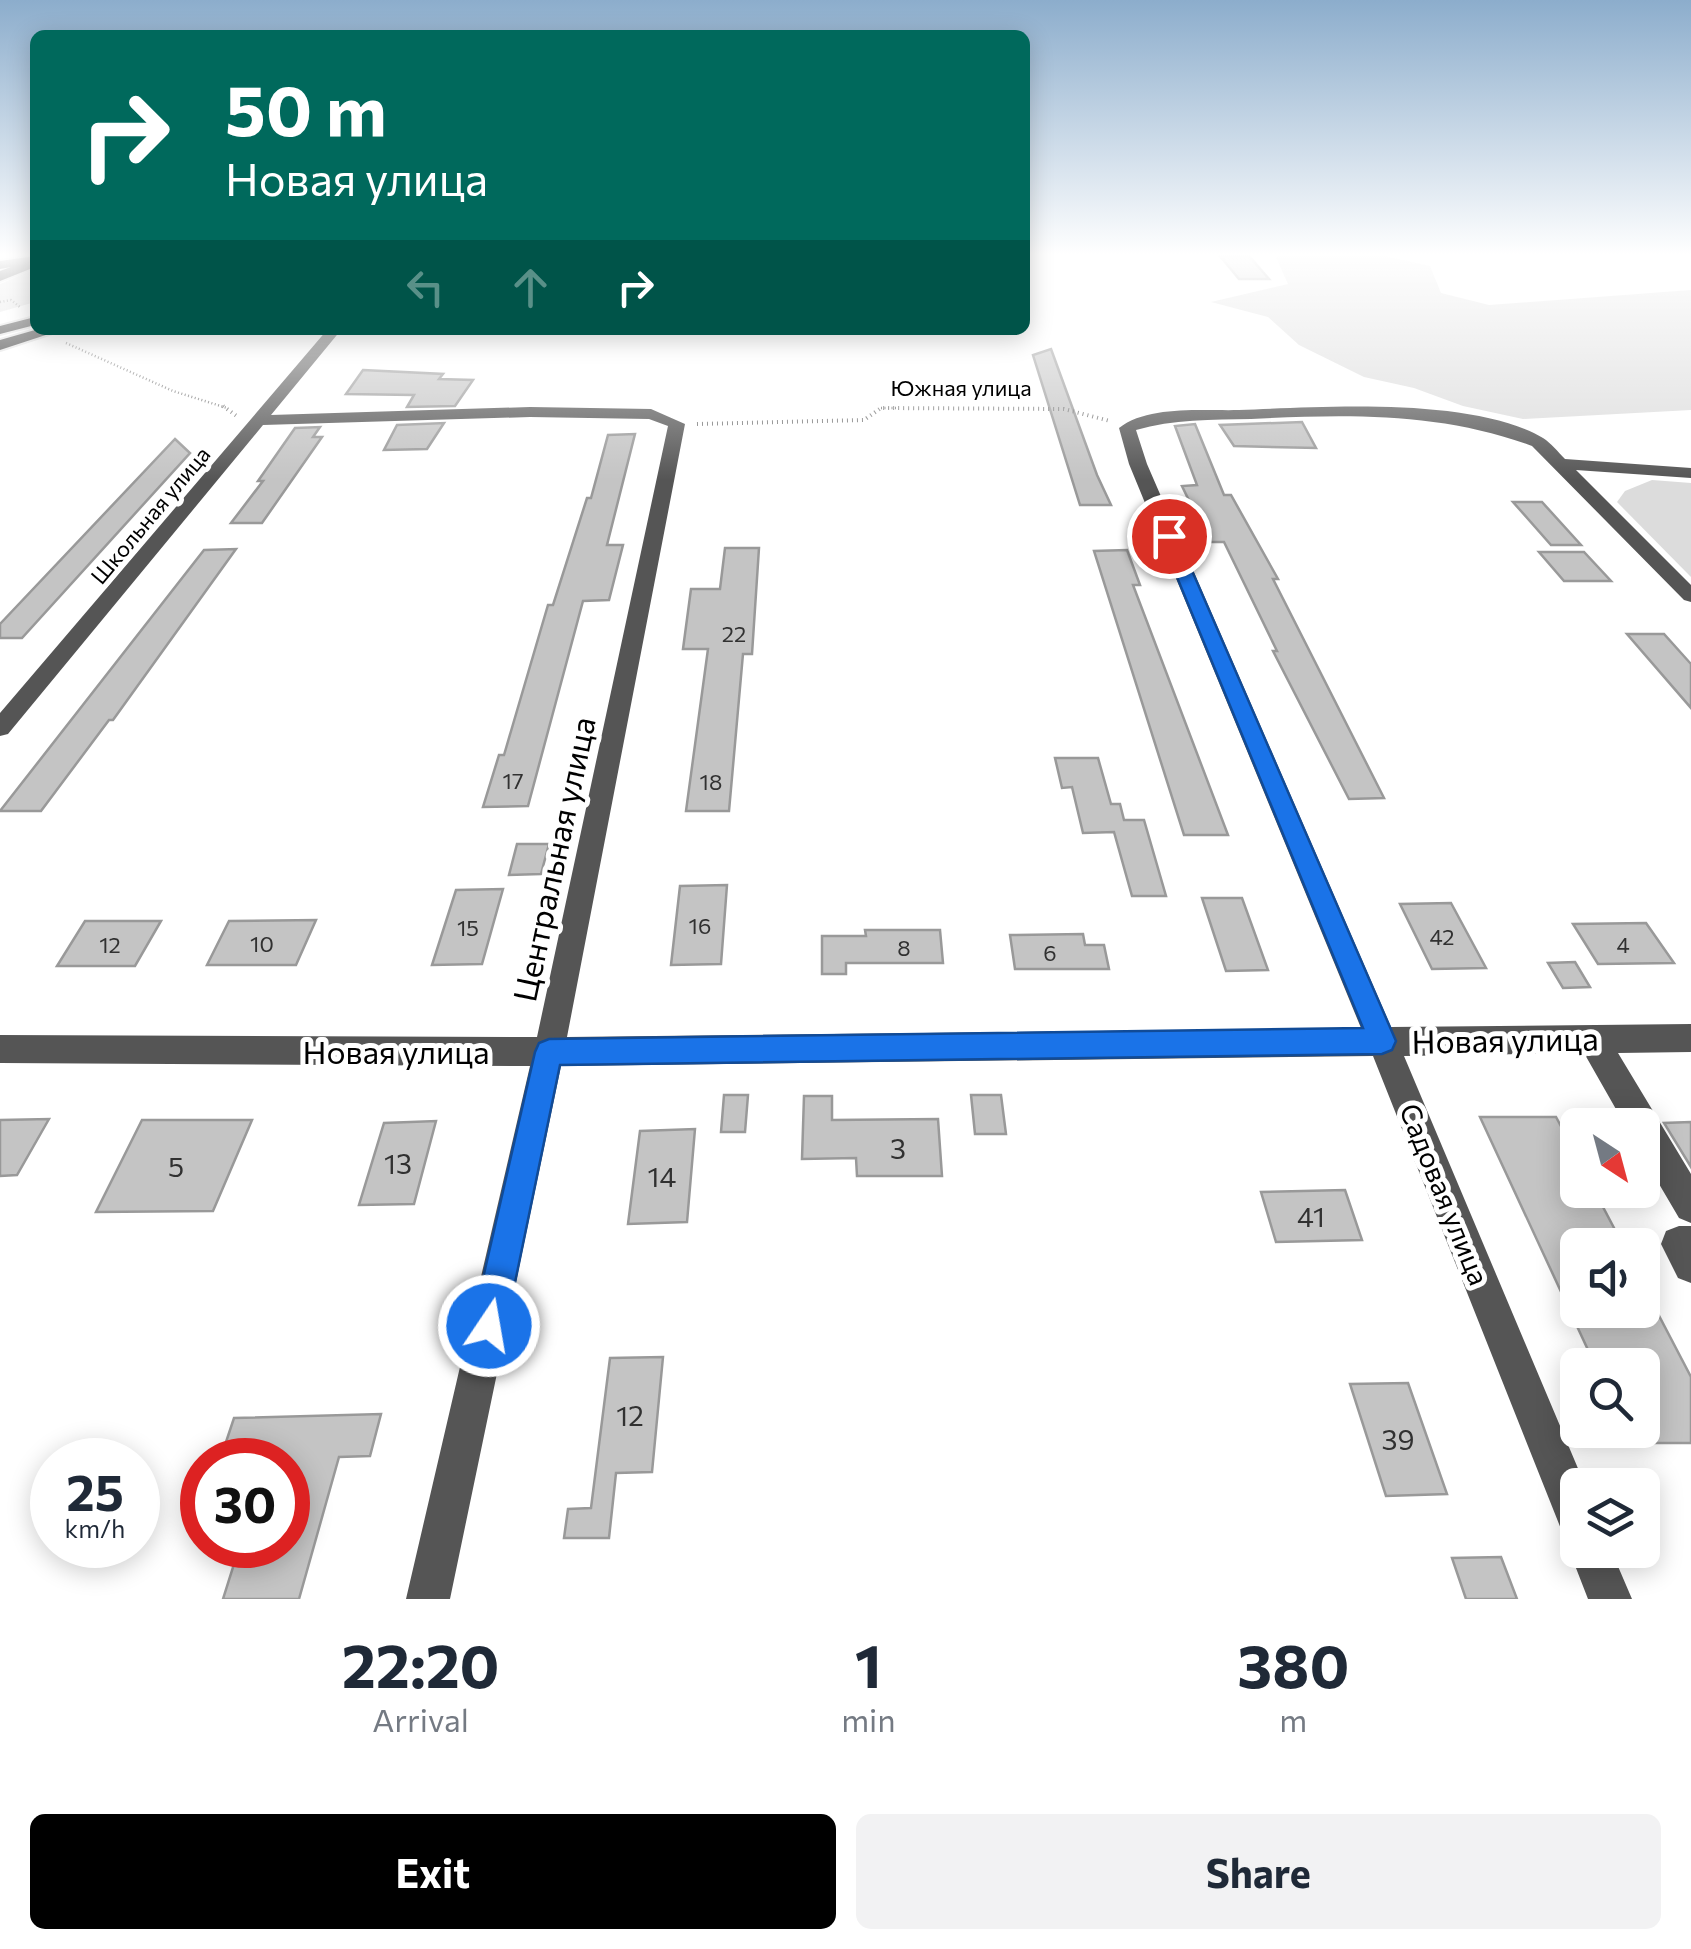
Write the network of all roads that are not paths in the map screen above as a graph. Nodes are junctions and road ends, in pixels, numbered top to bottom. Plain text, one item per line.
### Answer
1 (330, 335) edge
2 (58, 336) edge
3 (0, 345) edge
4 (260, 420) junction
5 (1560, 464) junction
6 (1691, 473) edge
7 (1691, 596) edge
8 (0, 728) edge
9 (1592, 1038) junction
10 (1691, 1038) edge
11 (1382, 1041) junction
12 (0, 1049) edge
13 (549, 1052) junction
14 (1691, 1206) edge
15 (1691, 1244) edge
16 (1691, 1265) edge
17 (1560, 1474) edge
18 (1597, 1568) edge
19 (428, 1599) edge
20 (1610, 1599) edge

1 - 4 street, Школьная улица
2 - 3 highway
4 - 8 street, Школьная улица
4 - 13 street, Центральная улица
5 - 6 street
5 - 7 street
5 - 11 street, Садовая улица
9 - 10 street, Новая улица
9 - 11 street, Новая улица
9 - 14 street
11 - 13 street, Новая улица
11 - 17 street, Садовая улица
12 - 13 street, Новая улица
13 - 19 street, Центральная улица
15 - 16 street
18 - 20 street

